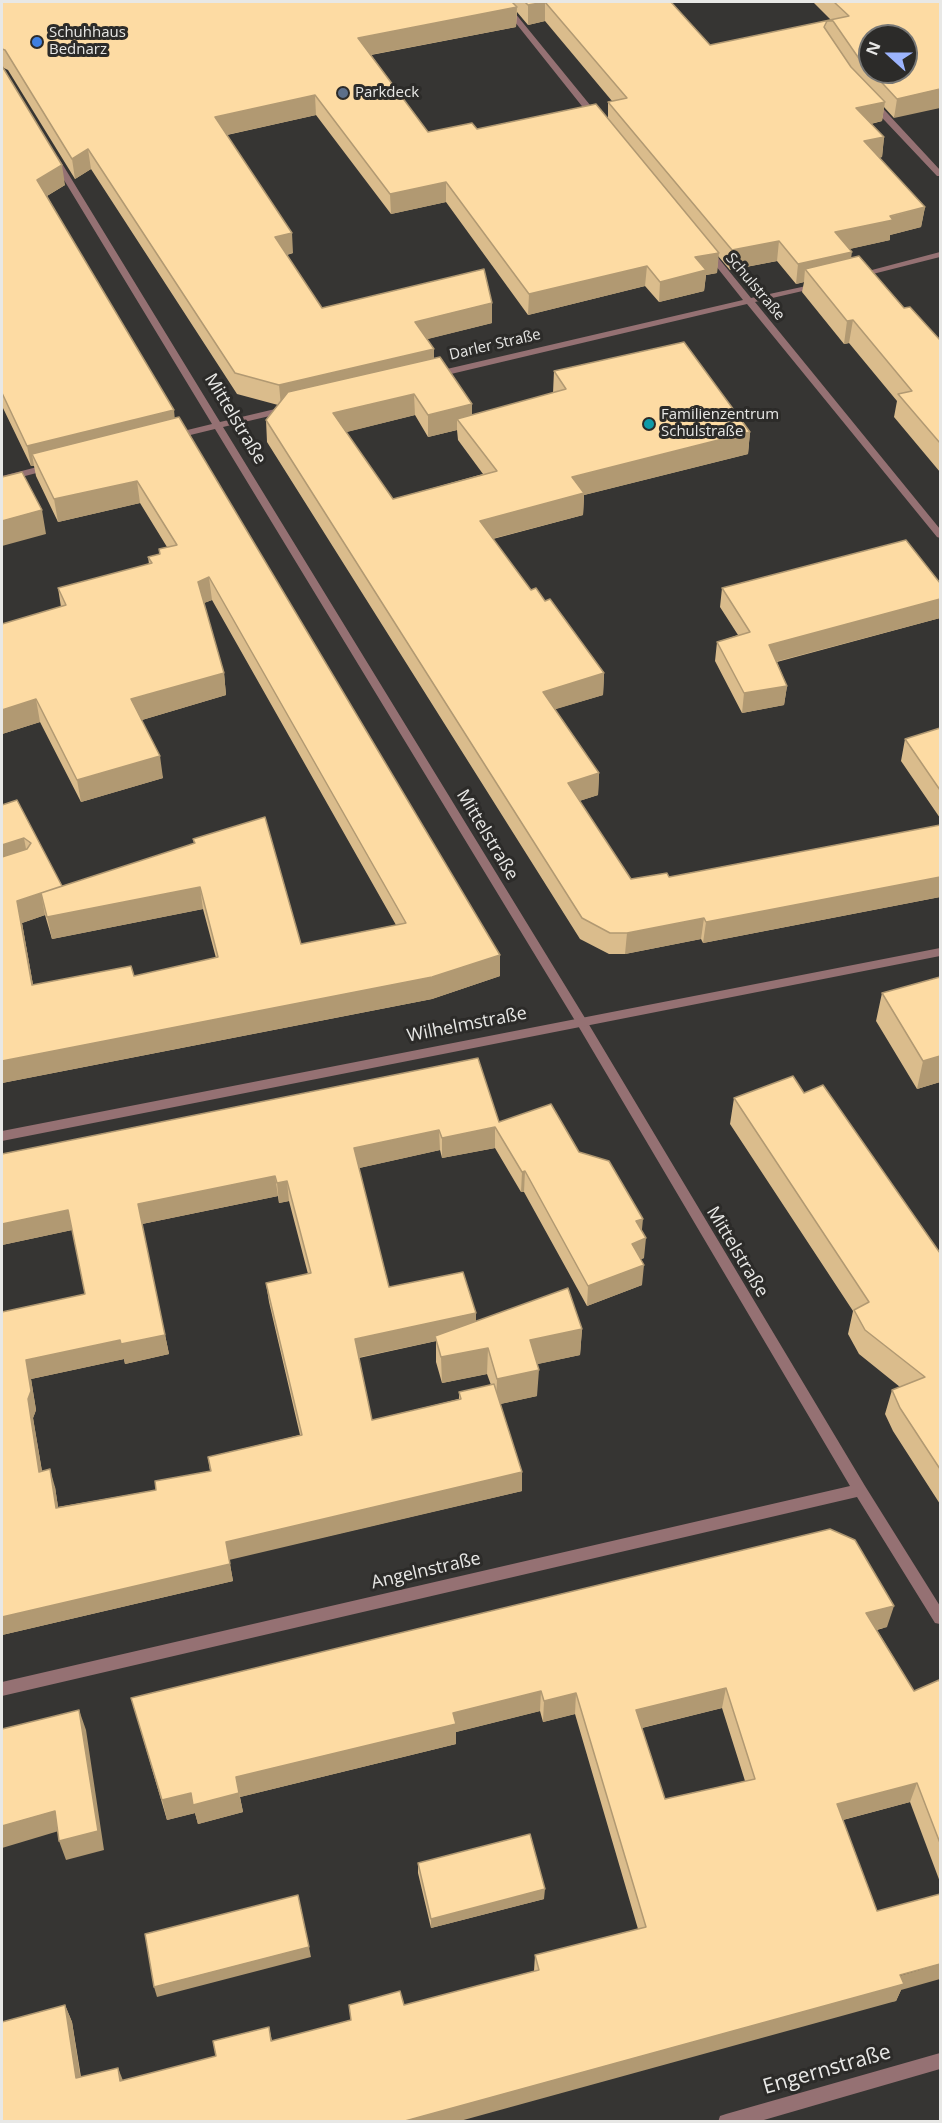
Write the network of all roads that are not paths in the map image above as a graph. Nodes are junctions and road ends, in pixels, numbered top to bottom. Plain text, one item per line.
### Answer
1 (502, 2) edge
2 (868, 99) edge
3 (604, 128) edge
4 (45, 142) edge
5 (940, 174) edge
6 (704, 246) edge
7 (940, 255) edge
8 (851, 277) edge
9 (829, 282) edge
10 (750, 301) junction
11 (427, 376) edge
12 (300, 406) edge
13 (219, 425) junction
14 (162, 439) edge
15 (59, 465) edge
16 (2, 479) edge
17 (940, 535) edge
18 (940, 952) edge
19 (581, 1022) junction
20 (2, 1136) edge
21 (860, 1490) junction
22 (940, 1618) edge
23 (2, 1689) edge
24 (940, 2061) edge
25 (726, 2121) edge

1 - 3 street
2 - 5 street
4 - 13 street, Mittelstraße
6 - 10 street, Schulstraße
7 - 8 street
9 - 10 street, Darler Straße
10 - 11 street, Darler Straße
10 - 17 street, Schulstraße
12 - 13 street
13 - 14 street
13 - 19 street, Mittelstraße
15 - 16 street
18 - 19 street, Wilhelmstraße
19 - 20 street, Wilhelmstraße
19 - 21 street, Mittelstraße
21 - 22 street, Mittelstraße
21 - 23 street, Angelnstraße
24 - 25 street, Engernstraße

